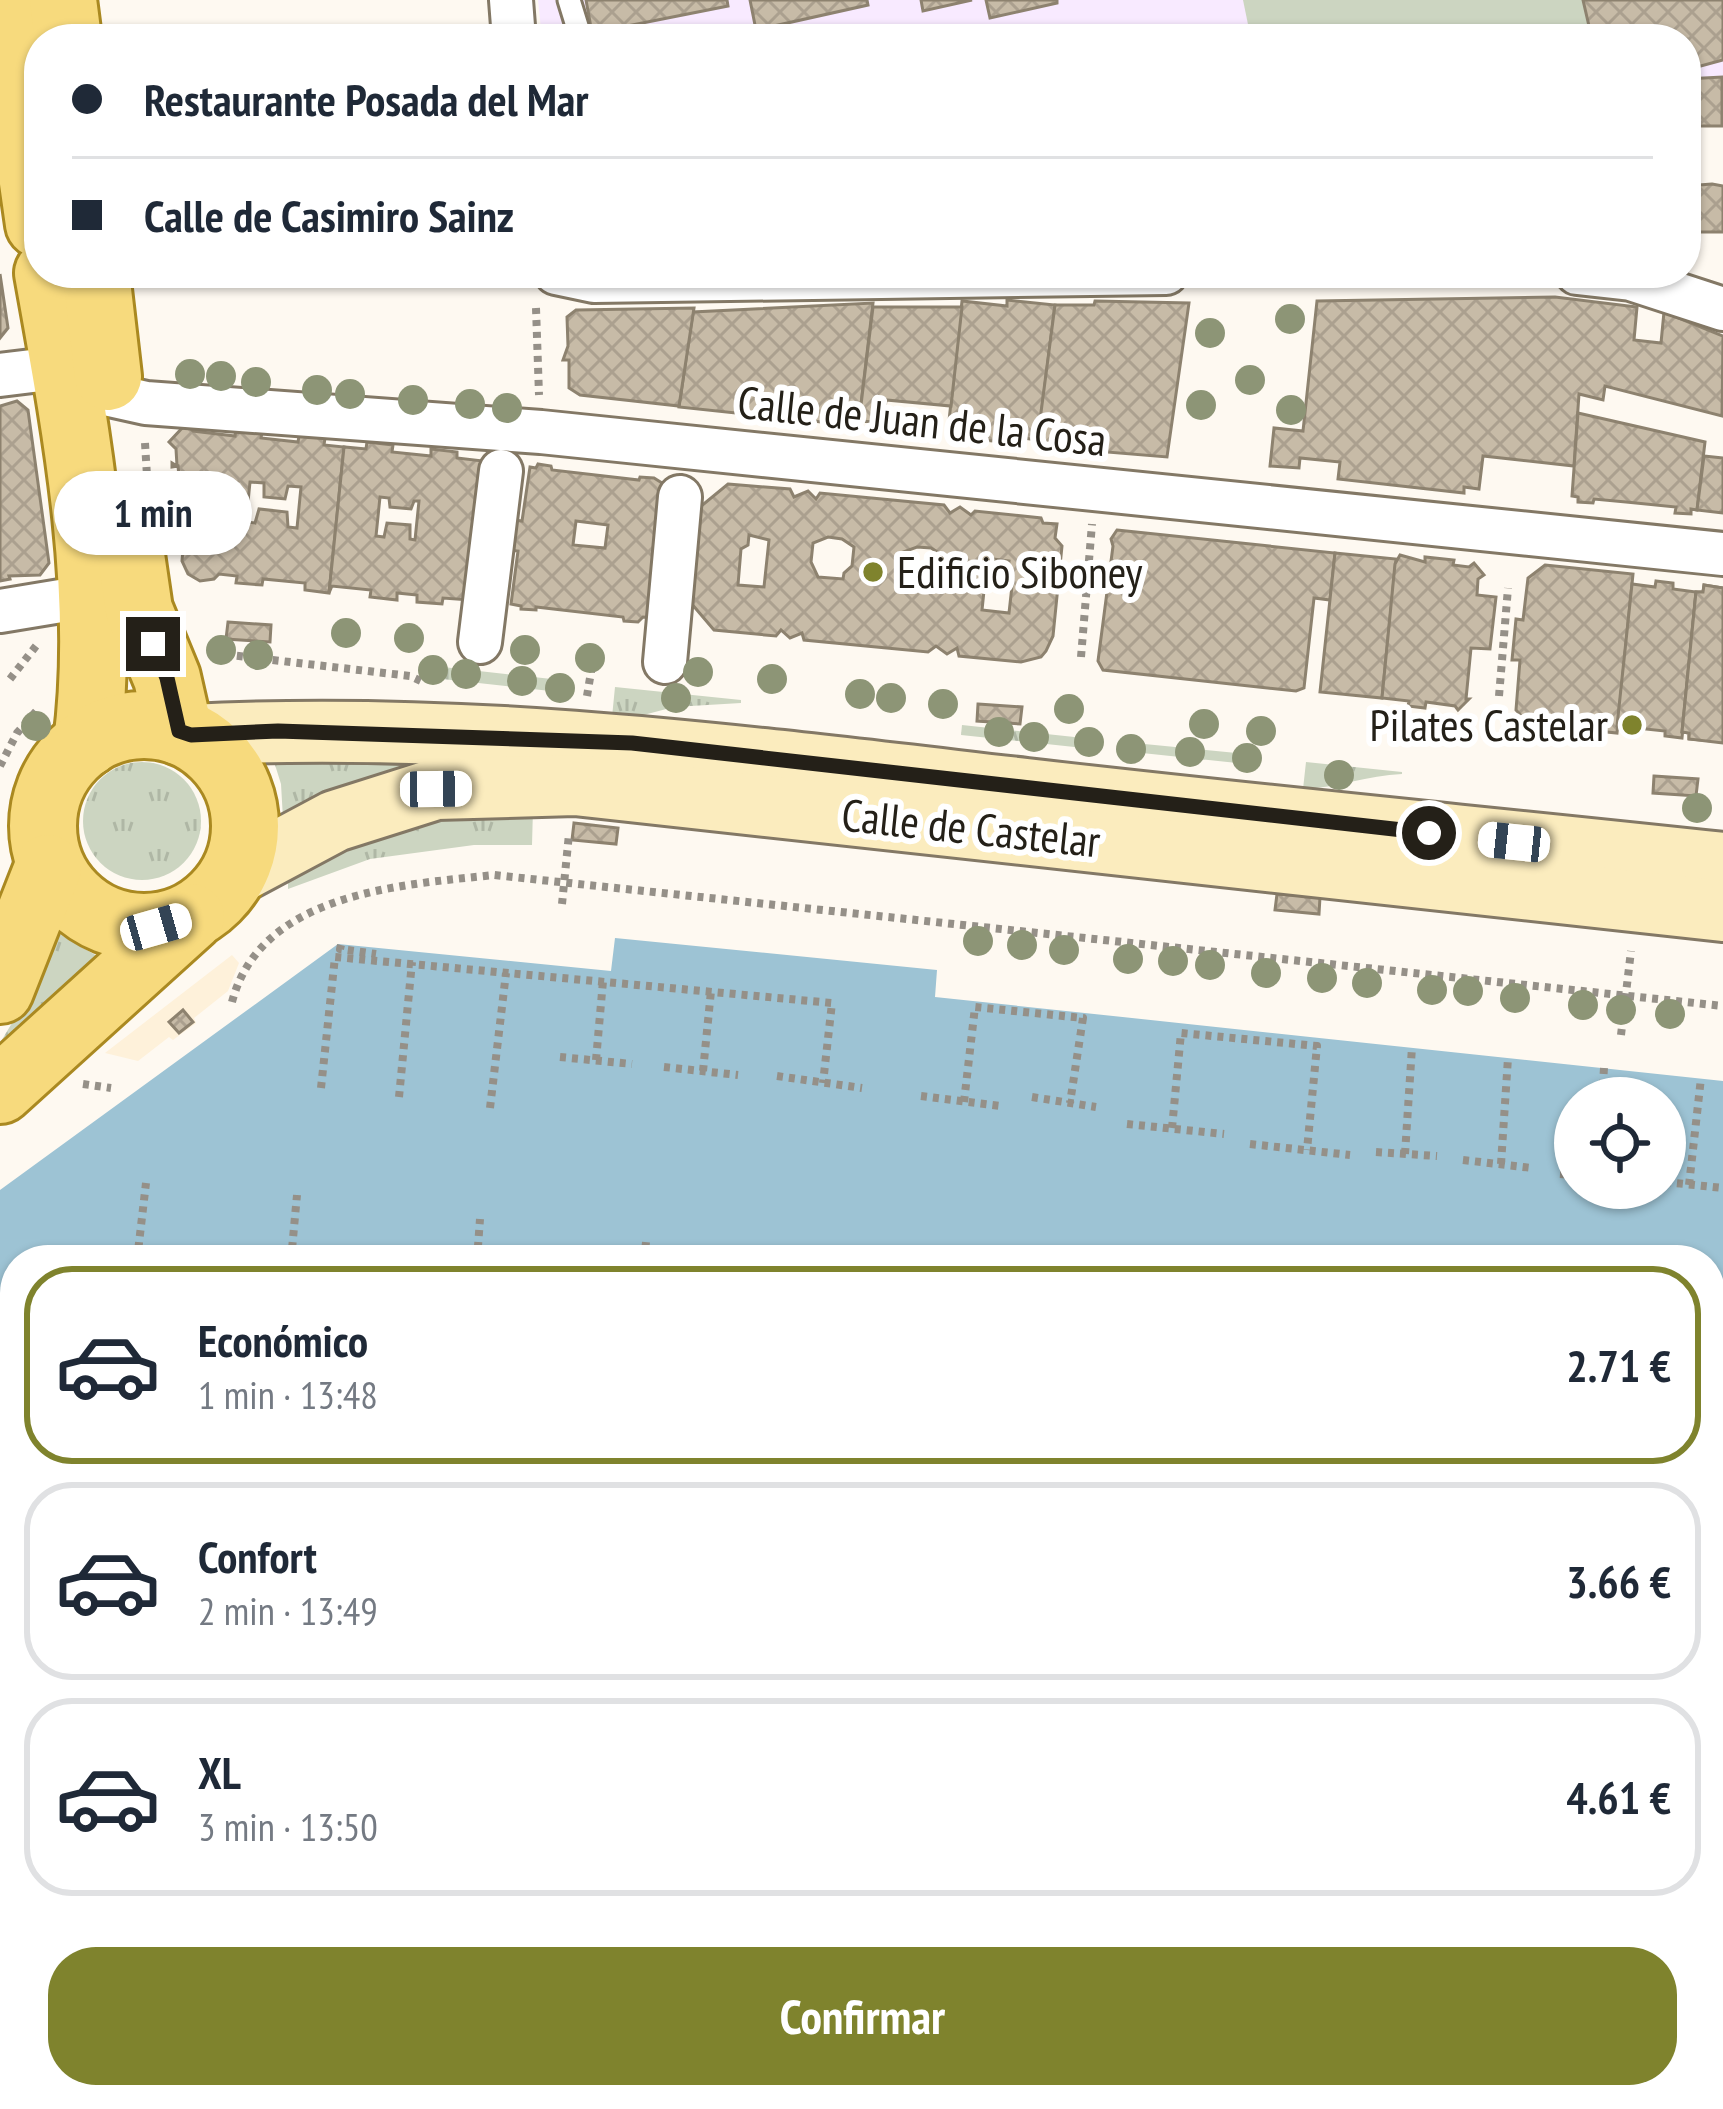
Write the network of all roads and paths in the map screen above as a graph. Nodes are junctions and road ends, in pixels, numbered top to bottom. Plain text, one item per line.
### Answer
1 (7, 0) edge
2 (10, 92) edge
3 (24, 156) edge
4 (53, 288) edge
5 (95, 288) edge
6 (546, 288) edge
7 (1658, 288) edge
8 (1723, 309) edge
9 (0, 375) edge
10 (87, 381) junction
11 (541, 432) junction
12 (501, 471) dead end
13 (680, 496) dead end
14 (1093, 523) dead end
15 (1723, 554) edge
16 (1508, 588) dead end
17 (91, 596) junction
18 (0, 610) edge
19 (480, 642) dead end
20 (197, 652) dead end
21 (594, 654) dead end
22 (1081, 657) dead end
23 (665, 662) dead end
24 (431, 685) dead end
25 (1499, 697) dead end
26 (586, 701) dead end
27 (185, 733) junction
28 (87, 742) junction
29 (570, 826) dead end
30 (1723, 863) edge
31 (564, 882) junction
32 (29, 883) edge
33 (212, 896) junction
34 (562, 904) dead end
35 (1723, 910) edge
36 (340, 944) dead end
37 (410, 961) junction
38 (1630, 962) dead end
39 (506, 973) junction
40 (603, 981) junction
41 (0, 990) edge
42 (711, 991) junction
43 (1625, 997) junction
44 (232, 1002) dead end
45 (1723, 1006) edge
46 (1621, 1035) dead end
47 (1412, 1048) dead end
48 (560, 1058) dead end
49 (1508, 1058) dead end
50 (596, 1060) junction
51 (632, 1064) dead end
52 (664, 1067) dead end
53 (1604, 1068) dead end
54 (703, 1071) junction
55 (739, 1075) dead end
56 (777, 1076) dead end
57 (1603, 1077) edge
58 (1701, 1078) dead end
59 (823, 1083) junction
60 (321, 1088) dead end
61 (862, 1088) dead end
62 (0, 1090) edge
63 (921, 1096) dead end
64 (399, 1097) dead end
65 (1032, 1097) dead end
66 (964, 1102) junction
67 (1070, 1103) junction
68 (1001, 1106) dead end
69 (1096, 1107) dead end
70 (490, 1108) dead end
71 (1127, 1124) dead end
72 (1172, 1128) junction
73 (1225, 1134) dead end
74 (1250, 1144) dead end
75 (1307, 1150) junction
76 (1376, 1152) dead end
77 (1405, 1154) junction
78 (1350, 1155) dead end
79 (1437, 1156) dead end
80 (1463, 1160) dead end
81 (1501, 1165) junction
82 (1532, 1168) dead end
83 (146, 1183) dead end
84 (1686, 1184) edge
85 (1689, 1184) junction
86 (1723, 1188) edge
87 (297, 1195) dead end
88 (480, 1219) dead end
89 (646, 1242) dead end
90 (139, 1245) edge
91 (292, 1245) edge
92 (478, 1245) edge
93 (646, 1245) edge

1 - 2 main road
2 - 3 main road
4 - 10 main road
5 - 10 main road
6 - 11 path
7 - 8 street
9 - 10 street, Calle de Juan de la Cosa
10 - 11 street, Calle de Juan de la Cosa
10 - 17 main road
10 - 27 main road
11 - 15 street, Calle de Juan de la Cosa
12 - 19 street
13 - 23 street
14 - 22 path
16 - 25 path
17 - 18 street
17 - 28 main road
20 - 24 path
21 - 26 path
27 - 28 main road
27 - 30 main road, Calle de Castelar
27 - 33 main road
28 - 32 main road
29 - 31 path
31 - 34 path
31 - 43 path
31 - 44 path
32 - 33 main road
32 - 41 main road
33 - 35 main road, Calle de Castelar
33 - 62 main road
36 - 37 path
37 - 39 path
37 - 60 path
37 - 64 path
38 - 43 path
39 - 40 path
39 - 70 path
40 - 42 path
40 - 50 path
42 - 54 path
42 - 59 path
43 - 45 path
43 - 46 path
47 - 77 path
48 - 50 path
49 - 81 path
50 - 51 path
52 - 54 path
53 - 57 path
54 - 55 path
56 - 59 path
58 - 85 path
59 - 61 path
63 - 66 path
65 - 67 path
66 - 67 path
66 - 68 path
67 - 69 path
71 - 72 path
72 - 73 path
72 - 75 path
74 - 75 path
75 - 78 path
76 - 77 path
77 - 79 path
80 - 81 path
81 - 82 path
83 - 90 path
84 - 85 path
85 - 86 path
87 - 91 path
88 - 92 path
89 - 93 path

